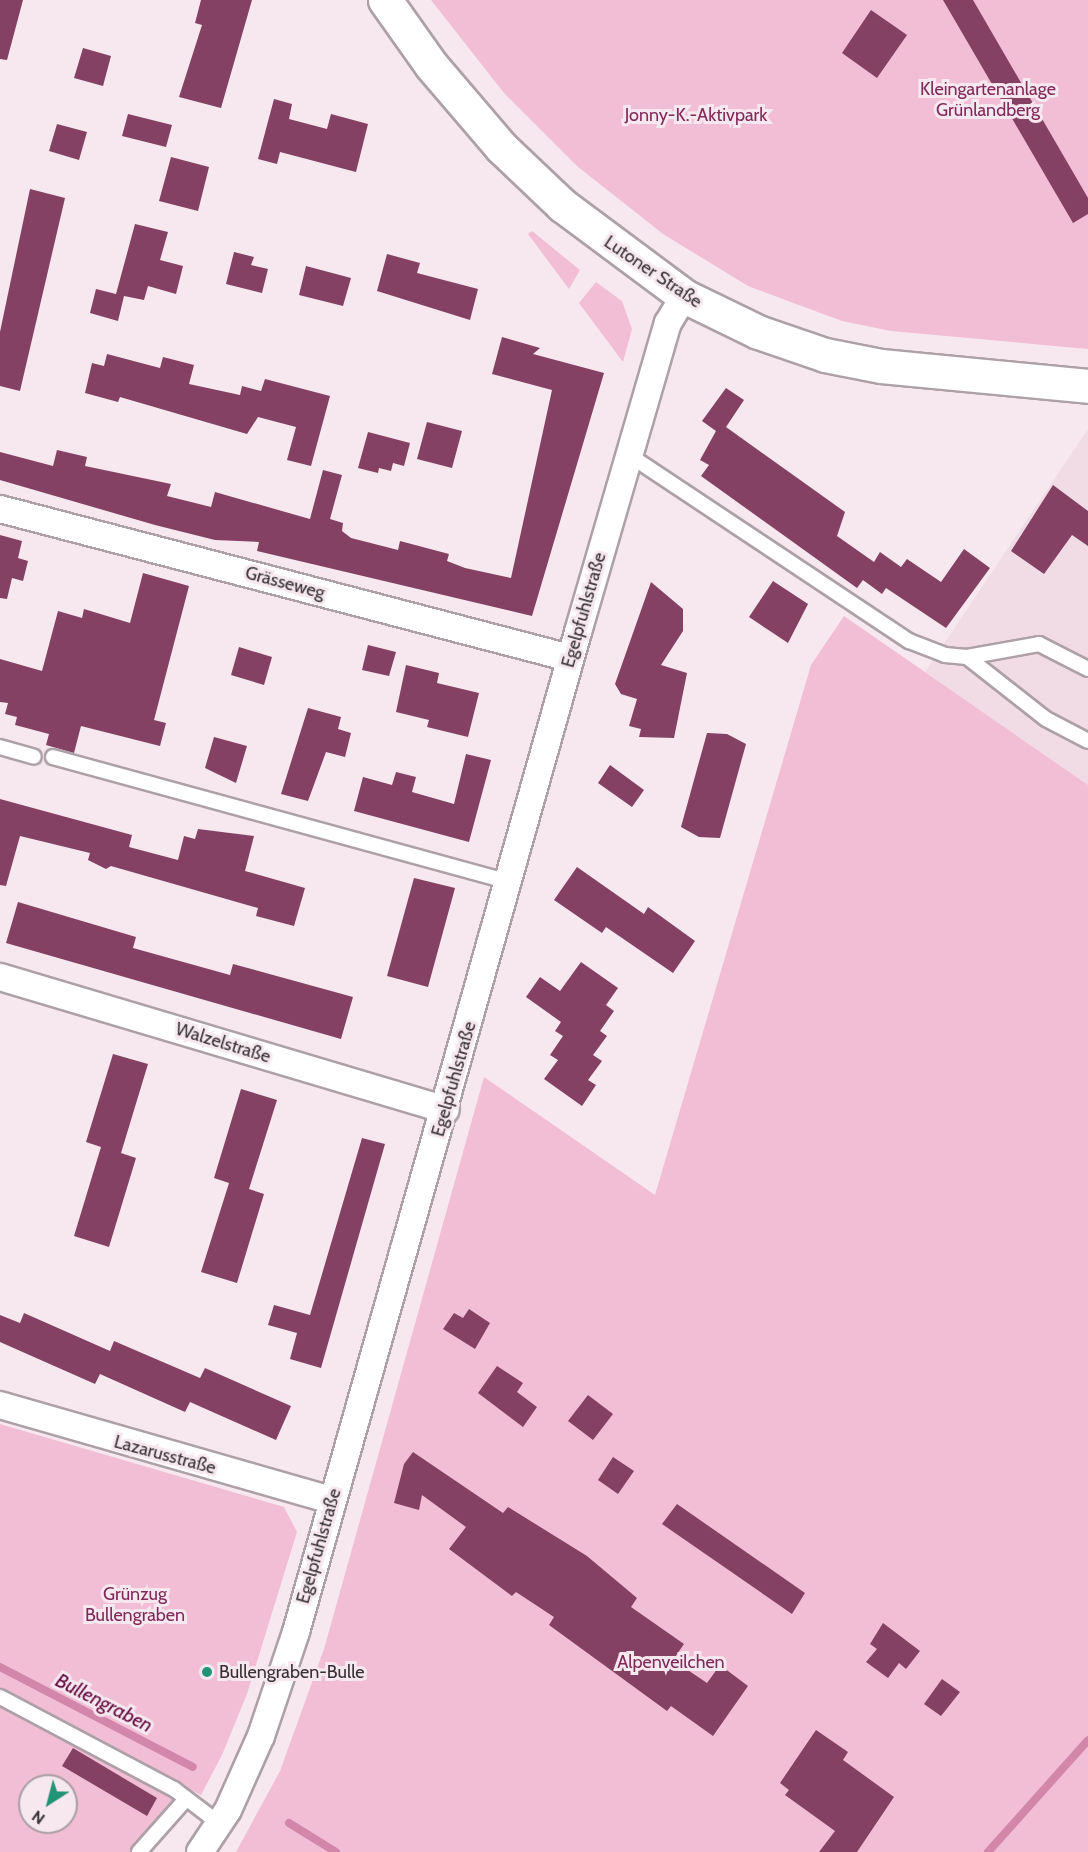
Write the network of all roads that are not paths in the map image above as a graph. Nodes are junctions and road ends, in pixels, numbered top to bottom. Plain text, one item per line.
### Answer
1 (386, 0) edge
2 (684, 296) junction
3 (1088, 386) edge
4 (630, 455) junction
5 (0, 509) edge
6 (967, 657) junction
7 (570, 658) junction
8 (1088, 669) edge
9 (1088, 741) edge
10 (0, 747) edge
11 (34, 757) dead end
12 (53, 757) dead end
13 (509, 882) junction
14 (0, 977) edge
15 (446, 1110) junction
16 (0, 1405) edge
17 (332, 1500) junction
18 (0, 1697) edge
19 (186, 1799) junction
20 (220, 1824) junction
21 (139, 1852) edge
22 (200, 1852) edge

1 - 2 street, Lutoner Straße
2 - 3 street, Lutoner Straße
2 - 4 street, Egelpfuhlstraße
4 - 6 lane
4 - 7 street, Egelpfuhlstraße
5 - 7 street, Grässeweg
6 - 8 lane
6 - 9 lane
7 - 13 street, Egelpfuhlstraße
10 - 11 lane
12 - 13 lane
13 - 15 street, Egelpfuhlstraße
14 - 15 street, Walzelstraße
15 - 17 street, Egelpfuhlstraße
16 - 17 street, Lazarusstraße
17 - 20 street, Egelpfuhlstraße
18 - 19 lane
19 - 20 lane
19 - 21 lane
20 - 22 street, Egelpfuhlstraße

